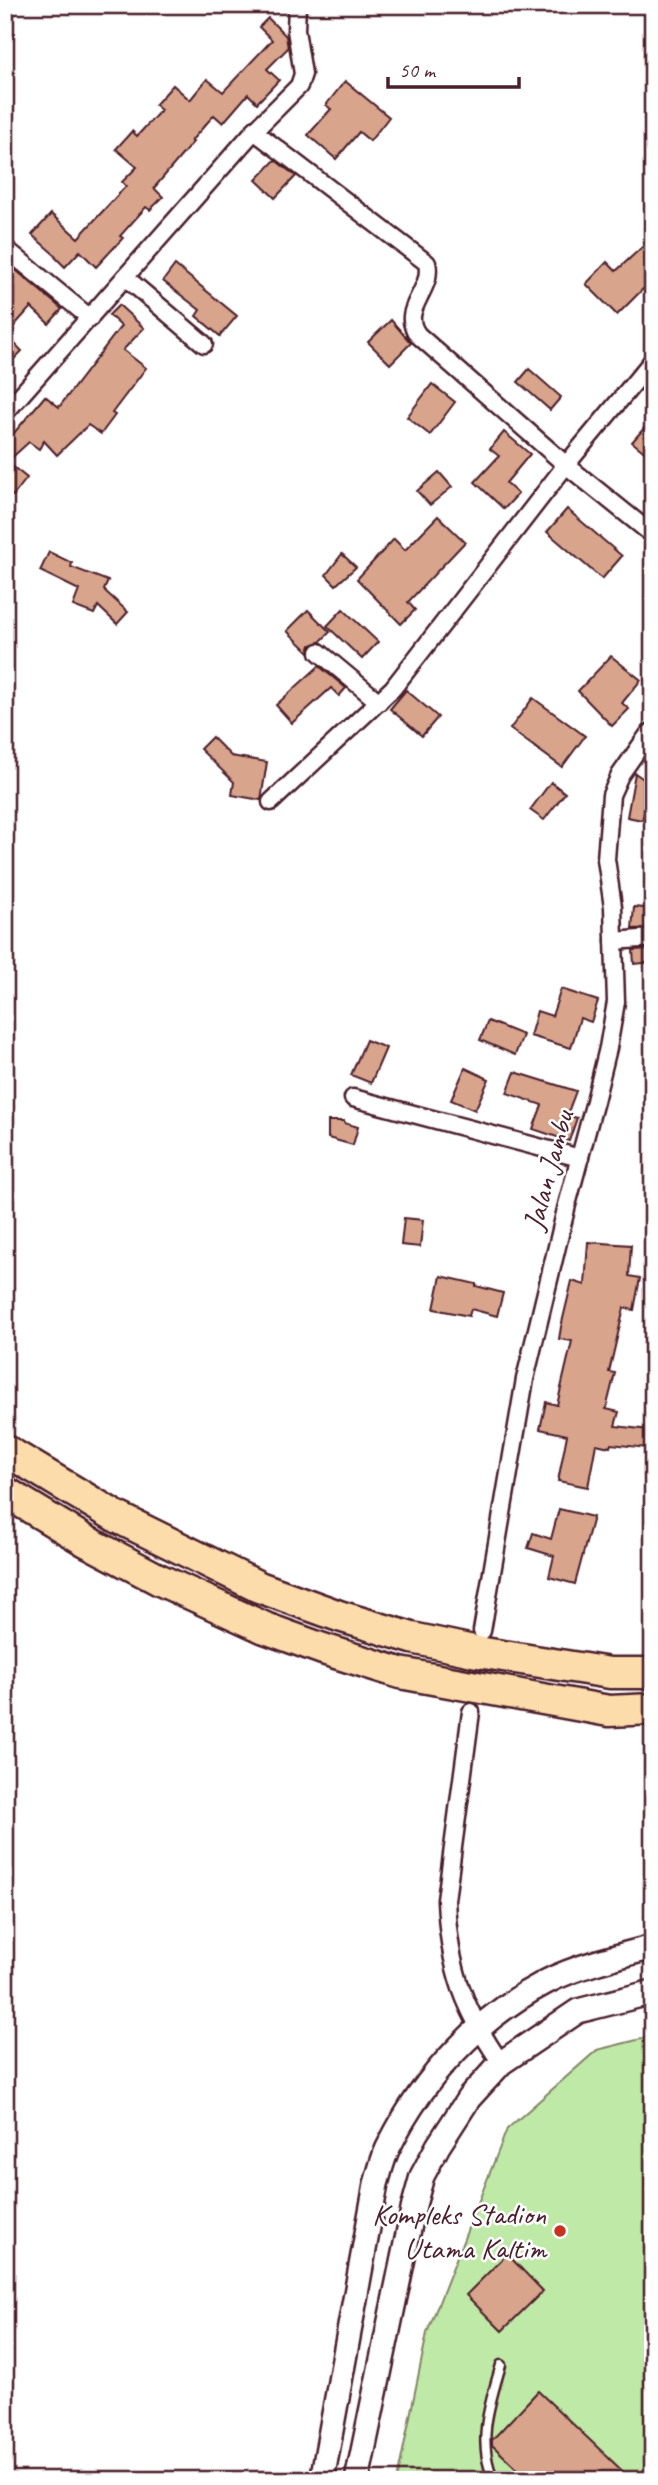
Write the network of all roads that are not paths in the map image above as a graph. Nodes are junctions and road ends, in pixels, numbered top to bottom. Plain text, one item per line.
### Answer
1 (297, 5) edge
2 (254, 131) junction
3 (5, 248) edge
4 (125, 277) junction
5 (90, 318) junction
6 (204, 344) dead end
7 (653, 360) edge
8 (5, 413) edge
9 (566, 465) junction
10 (653, 535) edge
11 (319, 652) dead end
12 (379, 702) junction
13 (653, 731) edge
14 (271, 802) dead end
15 (653, 937) edge
16 (614, 941) junction
17 (353, 1098) dead end
18 (580, 1158) junction
19 (5, 1450) edge
20 (5, 1492) edge
21 (482, 1631) dead end
22 (653, 1673) edge
23 (653, 1709) edge
24 (471, 1712) dead end
25 (653, 1947) edge
26 (653, 1992) edge
27 (478, 2030) junction
28 (501, 2063) junction
29 (501, 2365) dead end
30 (322, 2480) edge
31 (357, 2480) edge
32 (494, 2480) edge

1 - 2 street
2 - 4 street
2 - 9 street
3 - 5 street
4 - 5 street
4 - 6 street
5 - 8 street
7 - 9 street
9 - 10 street
9 - 12 street
11 - 12 street
12 - 14 street
13 - 16 street, Jalan Jambu
15 - 16 street
16 - 18 street, Jalan Jambu
17 - 18 street
18 - 21 street, Jalan Jambu
19 - 22 highway
20 - 23 highway
24 - 27 street
25 - 27 street
26 - 28 street
27 - 28 street
27 - 30 street
28 - 31 street
29 - 32 lane

